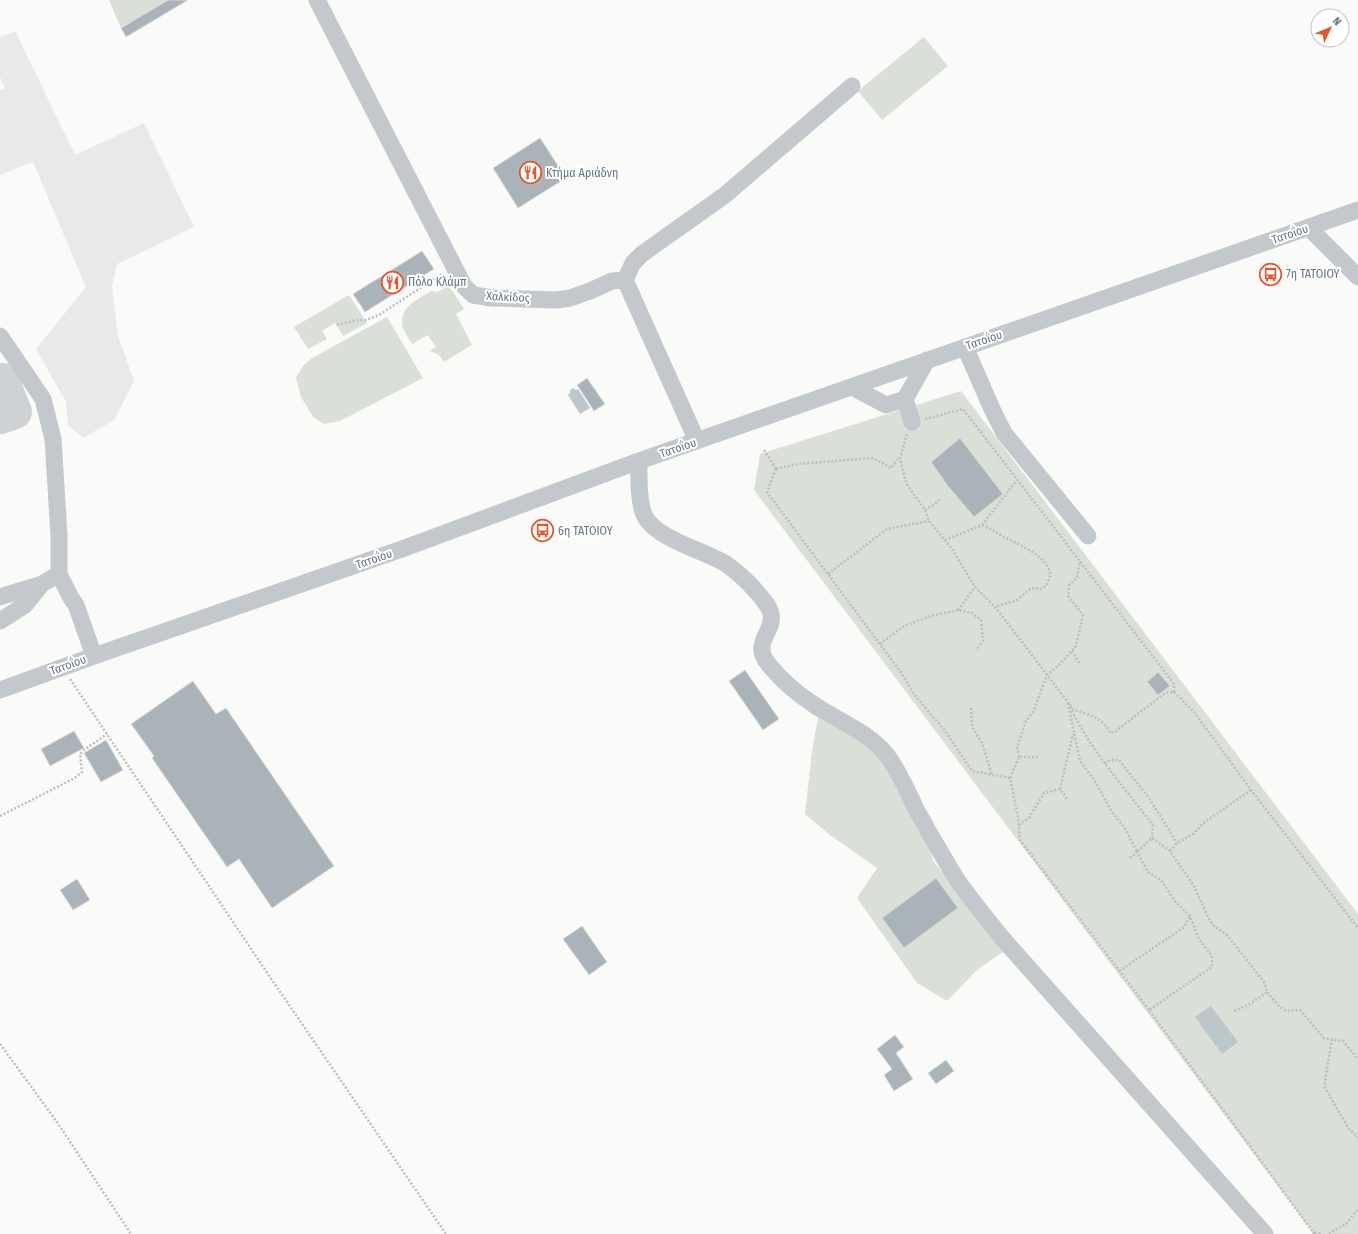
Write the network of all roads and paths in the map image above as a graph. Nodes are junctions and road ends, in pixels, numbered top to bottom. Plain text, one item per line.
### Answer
1 (317, 0) edge
2 (852, 86) dead end
3 (1358, 210) edge
4 (1309, 228) junction
5 (454, 266) junction
6 (1358, 277) edge
7 (625, 280) junction
8 (337, 325) dead end
9 (0, 336) edge
10 (965, 346) junction
11 (927, 360) junction
12 (852, 387) junction
13 (905, 399) junction
14 (912, 422) junction
15 (697, 441) junction
16 (764, 450) dead end
17 (900, 458) junction
18 (639, 461) junction
19 (776, 469) junction
20 (1017, 480) junction
21 (941, 498) dead end
22 (925, 510) junction
23 (929, 521) junction
24 (982, 525) junction
25 (1088, 536) dead end
26 (945, 540) junction
27 (1080, 561) junction
28 (59, 574) junction
29 (828, 574) junction
30 (42, 584) junction
31 (974, 587) junction
32 (0, 597) edge
33 (995, 607) junction
34 (958, 610) junction
35 (0, 621) edge
36 (880, 644) junction
37 (976, 650) dead end
38 (1072, 651) junction
39 (94, 656) junction
40 (1080, 664) dead end
41 (62, 667) junction
42 (1047, 675) junction
43 (0, 690) edge
44 (1174, 692) junction
45 (1068, 702) junction
46 (971, 708) dead end
47 (1074, 732) junction
48 (107, 734) junction
49 (1019, 757) junction
50 (1038, 757) dead end
51 (1105, 764) junction
52 (992, 775) junction
53 (1010, 778) junction
54 (1060, 789) junction
55 (1251, 790) junction
56 (1067, 799) dead end
57 (0, 816) edge
58 (1019, 825) junction
59 (1152, 838) junction
60 (1177, 843) junction
61 (1170, 851) junction
62 (1137, 852) junction
63 (1130, 858) dead end
64 (1190, 916) junction
65 (1358, 928) edge
66 (1119, 971) junction
67 (1267, 992) junction
68 (1149, 1010) junction
69 (1234, 1011) dead end
70 (1332, 1039) junction
71 (0, 1044) edge
72 (1358, 1059) edge
73 (1358, 1137) edge
74 (1358, 1209) edge
75 (1313, 1233) edge
76 (131, 1234) edge
77 (446, 1234) edge
78 (1265, 1234) edge
79 (1321, 1234) edge
80 (1330, 1234) edge

1 - 5 street, Χαλκίδος
2 - 7 street
3 - 4 street, Τατοΐου
4 - 6 street
4 - 10 street, Τατοΐου
5 - 7 street, Χαλκίδος
5 - 8 path
7 - 15 street
9 - 28 street
10 - 11 street, Τατοΐου
10 - 25 street
11 - 12 street, Τατοΐου
11 - 13 street
12 - 13 street
12 - 15 street, Τατοΐου
13 - 14 street
14 - 17 path
14 - 20 path
15 - 18 street, Τατοΐου
16 - 19 path
17 - 19 path
17 - 22 path
18 - 39 street, Τατοΐου
18 - 78 street
19 - 29 path
20 - 24 path
20 - 27 path
21 - 22 path
22 - 23 path
23 - 26 path
23 - 29 path
24 - 26 path
24 - 33 path
26 - 31 path
27 - 38 path
27 - 44 path
28 - 30 street
28 - 39 street
29 - 36 path
30 - 32 street
30 - 35 street
31 - 33 path
31 - 34 path
33 - 42 path
34 - 36 path
34 - 37 path
36 - 52 path
38 - 40 path
38 - 42 path
39 - 41 street, Τατοΐου
41 - 43 street, Τατοΐου
41 - 48 path
42 - 45 path
42 - 49 path
44 - 45 path
44 - 55 path
45 - 47 path
45 - 51 path
46 - 52 path
47 - 54 path
47 - 62 path
48 - 57 path
48 - 77 path
49 - 50 path
49 - 53 path
51 - 59 path
51 - 60 path
52 - 53 path
53 - 58 path
54 - 56 path
54 - 58 path
55 - 60 path
55 - 65 path
58 - 66 path
59 - 61 path
59 - 62 path
60 - 61 path
61 - 67 path
62 - 63 path
62 - 64 path
64 - 66 path
64 - 68 path
66 - 68 path
67 - 69 path
67 - 70 path
68 - 75 path
70 - 72 path
70 - 73 path
71 - 76 path
74 - 80 path
75 - 79 path

